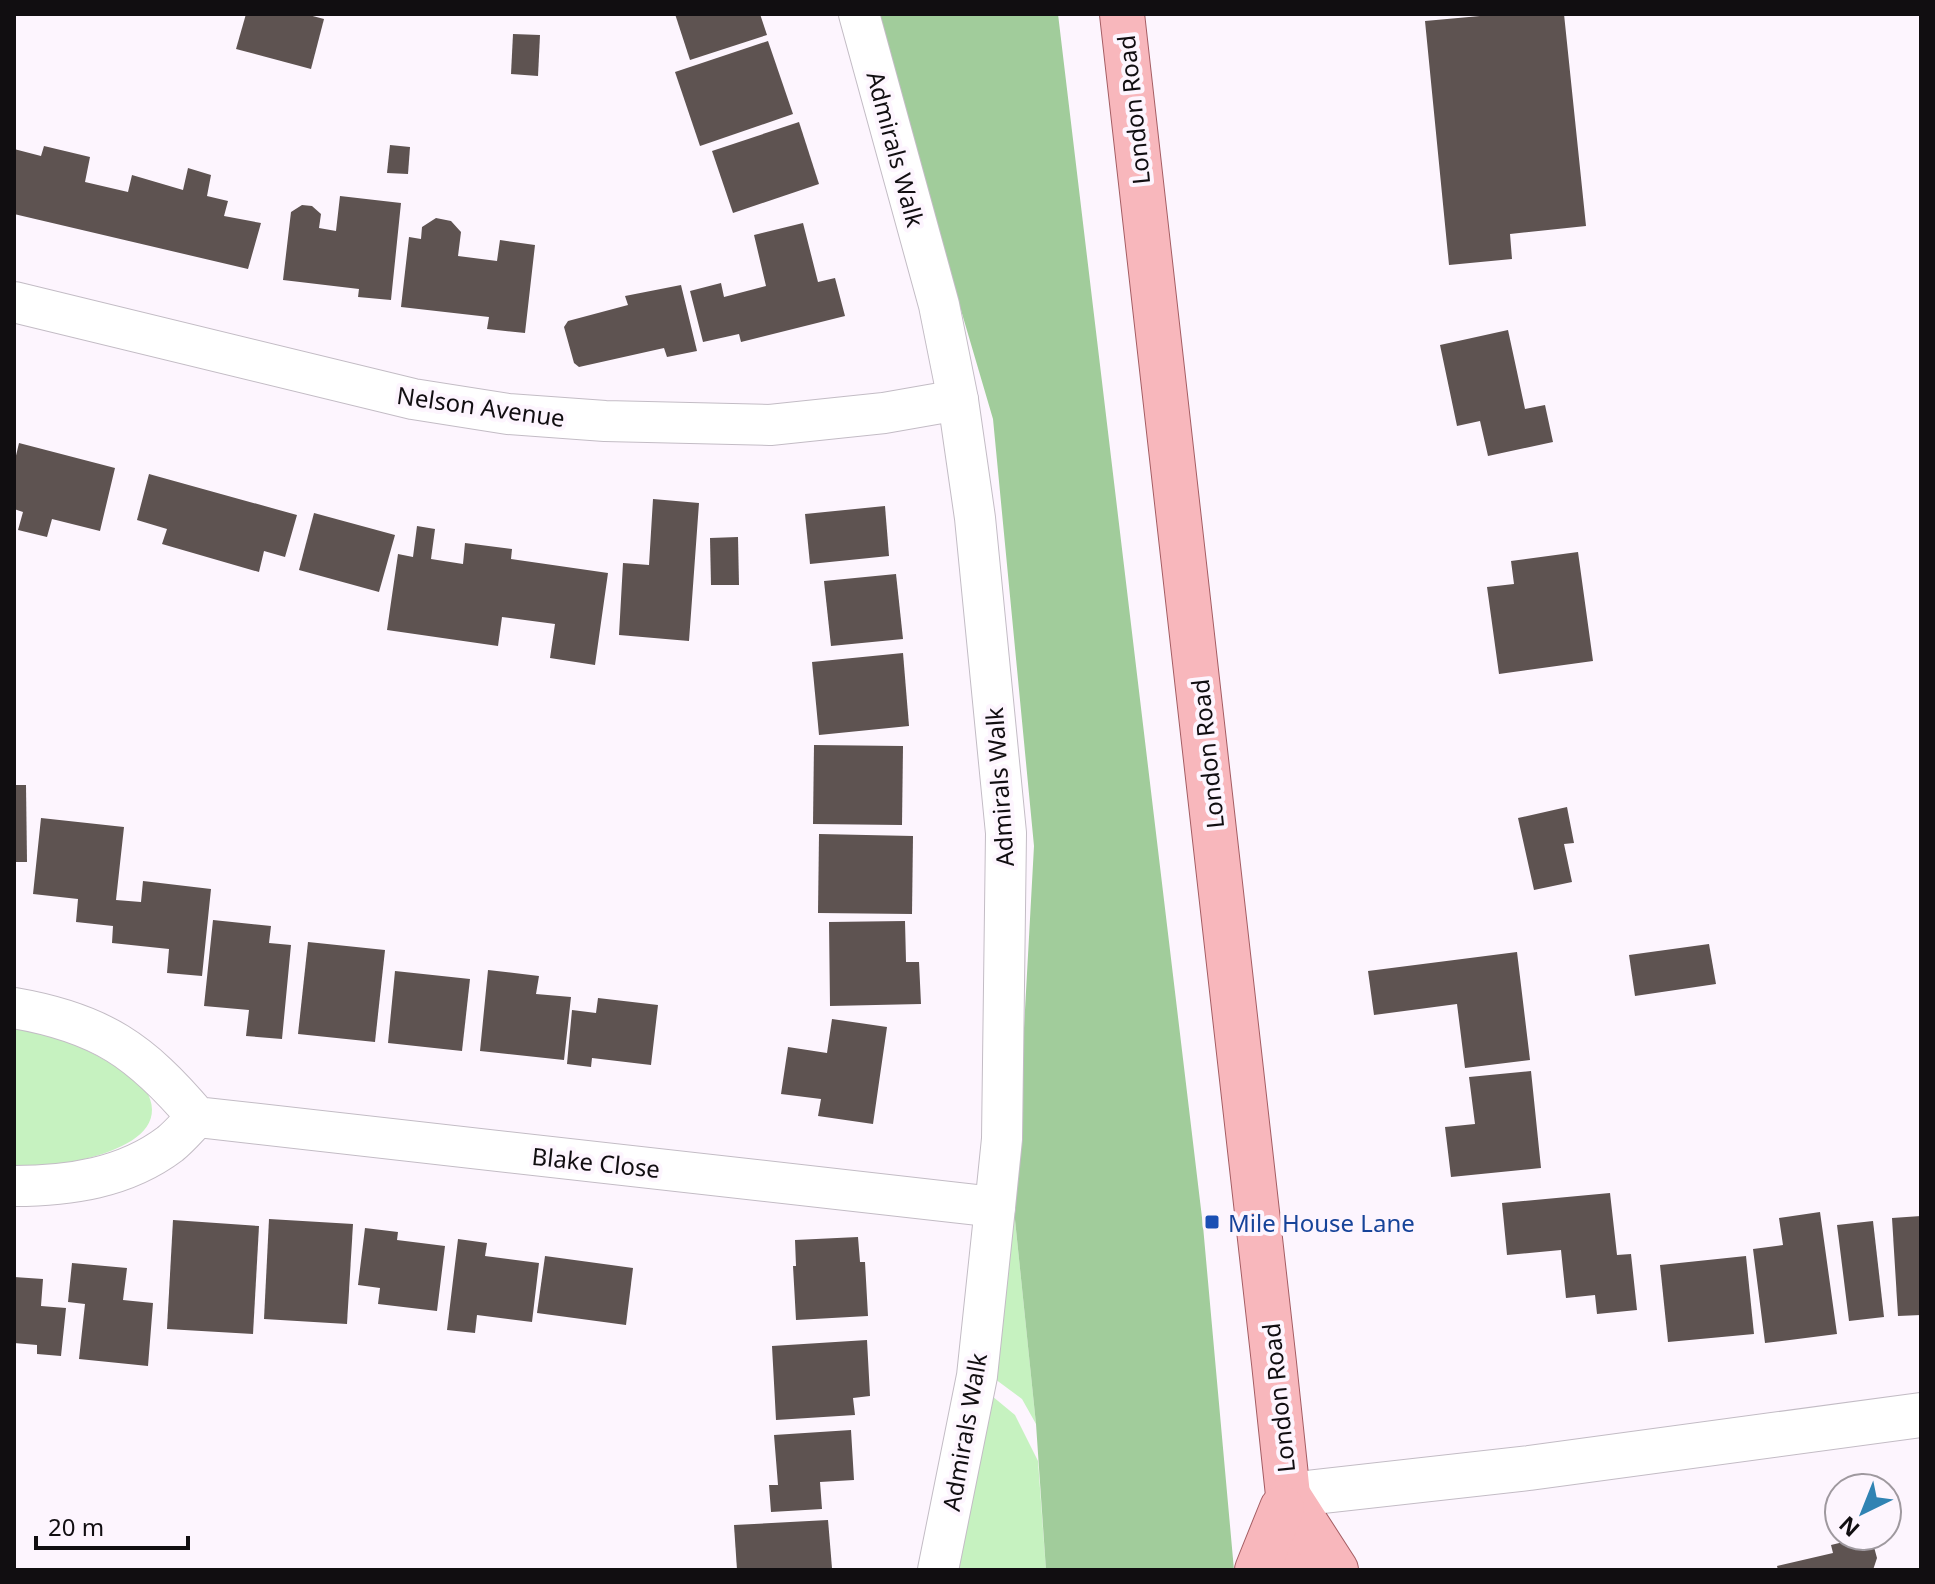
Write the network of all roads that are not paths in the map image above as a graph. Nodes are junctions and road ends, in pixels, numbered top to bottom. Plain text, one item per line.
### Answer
1 (859, 14) edge
2 (1122, 14) edge
3 (14, 302) edge
4 (958, 400) junction
5 (14, 1008) edge
6 (197, 1117) junction
7 (14, 1186) edge
8 (995, 1207) junction
9 (1921, 1415) edge
10 (1288, 1495) junction
11 (938, 1570) edge
12 (1257, 1570) edge
13 (1291, 1570) edge
14 (1336, 1570) edge

1 - 4 street, Admirals Walk
2 - 10 main road, London Road
3 - 4 street, Nelson Avenue
4 - 8 street, Admirals Walk
5 - 6 street
6 - 7 street
6 - 8 street, Blake Close
8 - 11 street, Admirals Walk
9 - 10 street
10 - 12 main road, London Road
10 - 13 main road, London Road
10 - 14 main road, London Road

